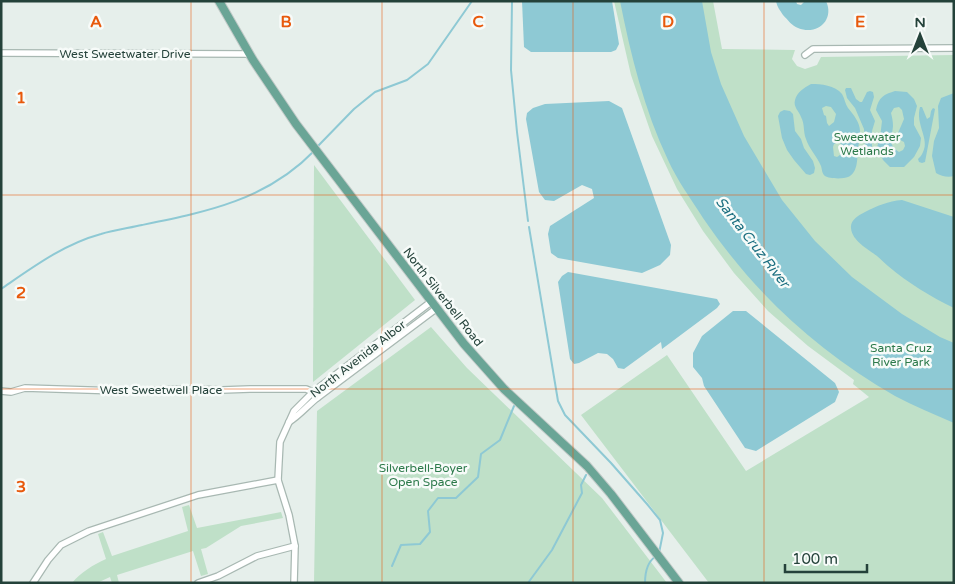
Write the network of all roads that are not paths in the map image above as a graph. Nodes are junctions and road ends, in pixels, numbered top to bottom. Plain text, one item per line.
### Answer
1 (219, 1) edge
2 (954, 48) edge
3 (1, 53) edge
4 (250, 54) junction
5 (805, 56) dead end
6 (435, 304) junction
7 (342, 370) junction
8 (347, 376) junction
9 (1, 391) edge
10 (313, 392) junction
11 (317, 398) junction
12 (289, 422) junction
13 (278, 480) junction
14 (295, 546) junction
15 (33, 583) edge
16 (198, 583) edge
17 (294, 583) edge
18 (679, 583) edge

1 - 4 main road, North Silverbell Road
2 - 5 street
3 - 4 street, West Sweetwater Drive
4 - 6 main road, North Silverbell Road
6 - 7 street, North Avenida Albor
6 - 8 street, North Avenida Albor
6 - 18 main road, North Silverbell Road
7 - 8 street
7 - 10 street, North Avenida Albor
8 - 11 street, North Avenida Albor
9 - 10 street, West Sweetwell Place
10 - 11 street
10 - 12 street, North Avenida Albor
11 - 12 street, North Avenida Albor
12 - 13 street, North Avenida Albor
13 - 14 street, North Avenida Albor
13 - 15 street
14 - 16 street
14 - 17 street, North Avenida Albor

